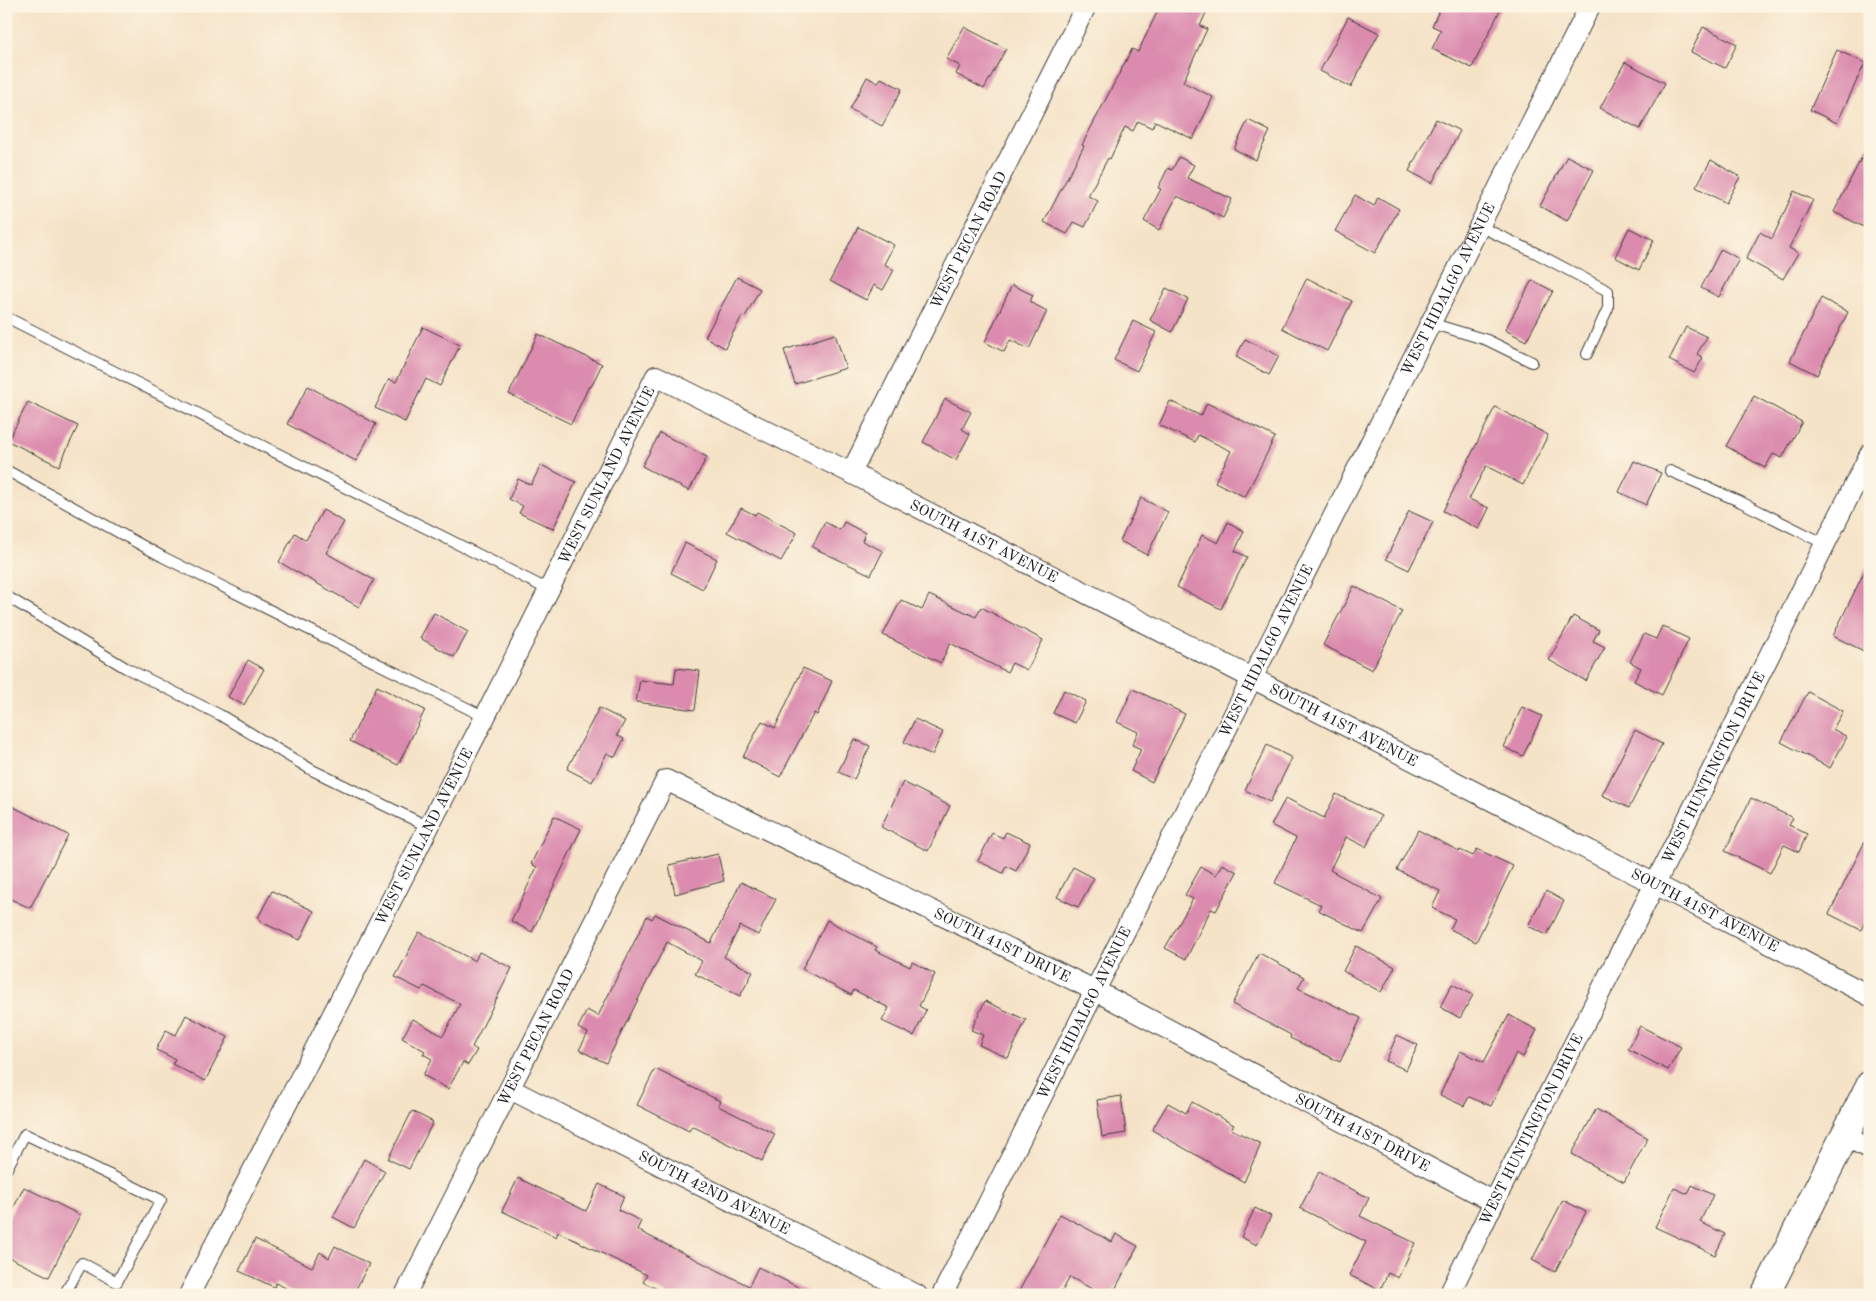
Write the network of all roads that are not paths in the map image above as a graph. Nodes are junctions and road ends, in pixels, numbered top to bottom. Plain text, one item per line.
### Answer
1 (1086, 6) edge
2 (1590, 6) edge
3 (1479, 226) junction
4 (6, 317) edge
5 (1430, 323) junction
6 (1587, 354) dead end
7 (1532, 362) dead end
8 (656, 376) joint
9 (1870, 454) edge
10 (6, 470) edge
11 (1670, 471) dead end
12 (851, 473) junction
13 (1825, 544) junction
14 (549, 590) junction
15 (6, 596) edge
16 (1251, 678) junction
17 (485, 717) junction
18 (666, 780) joint
19 (428, 827) junction
20 (1655, 884) junction
21 (1096, 991) junction
22 (1870, 996) edge
23 (1870, 1085) edge
24 (510, 1089) junction
25 (1845, 1136) junction
26 (1870, 1149) edge
27 (6, 1170) edge
28 (1494, 1202) junction
29 (64, 1295) edge
30 (188, 1295) edge
31 (405, 1295) edge
32 (917, 1295) edge
33 (942, 1295) edge
34 (1449, 1295) edge
35 (1765, 1295) edge

1 - 12 street, WEST PECAN ROAD
2 - 3 street, WEST HIDALGO AVENUE
3 - 5 street, WEST HIDALGO AVENUE
3 - 6 lane
4 - 14 lane
5 - 7 lane
5 - 16 street, WEST HIDALGO AVENUE
8 - 12 street, SOUTH 41ST AVENUE
8 - 14 street, WEST SUNLAND AVENUE
9 - 13 street, WEST HUNTINGTON DRIVE
10 - 17 lane
11 - 13 lane
12 - 16 street, SOUTH 41ST AVENUE
13 - 20 street, WEST HUNTINGTON DRIVE
14 - 17 street, WEST SUNLAND AVENUE
15 - 19 lane
16 - 20 street, SOUTH 41ST AVENUE
16 - 21 street, WEST HIDALGO AVENUE
17 - 19 street, WEST SUNLAND AVENUE
18 - 21 street, SOUTH 41ST DRIVE
18 - 24 street, WEST PECAN ROAD
19 - 30 street, WEST SUNLAND AVENUE
20 - 22 street, SOUTH 41ST AVENUE
20 - 28 street, WEST HUNTINGTON DRIVE
21 - 28 street, SOUTH 41ST DRIVE
21 - 33 street, WEST HIDALGO AVENUE
23 - 25 main road
24 - 31 street, WEST PECAN ROAD
24 - 32 street, SOUTH 42ND AVENUE
25 - 26 street
25 - 35 main road
27 - 29 lane
28 - 34 street, WEST HUNTINGTON DRIVE

